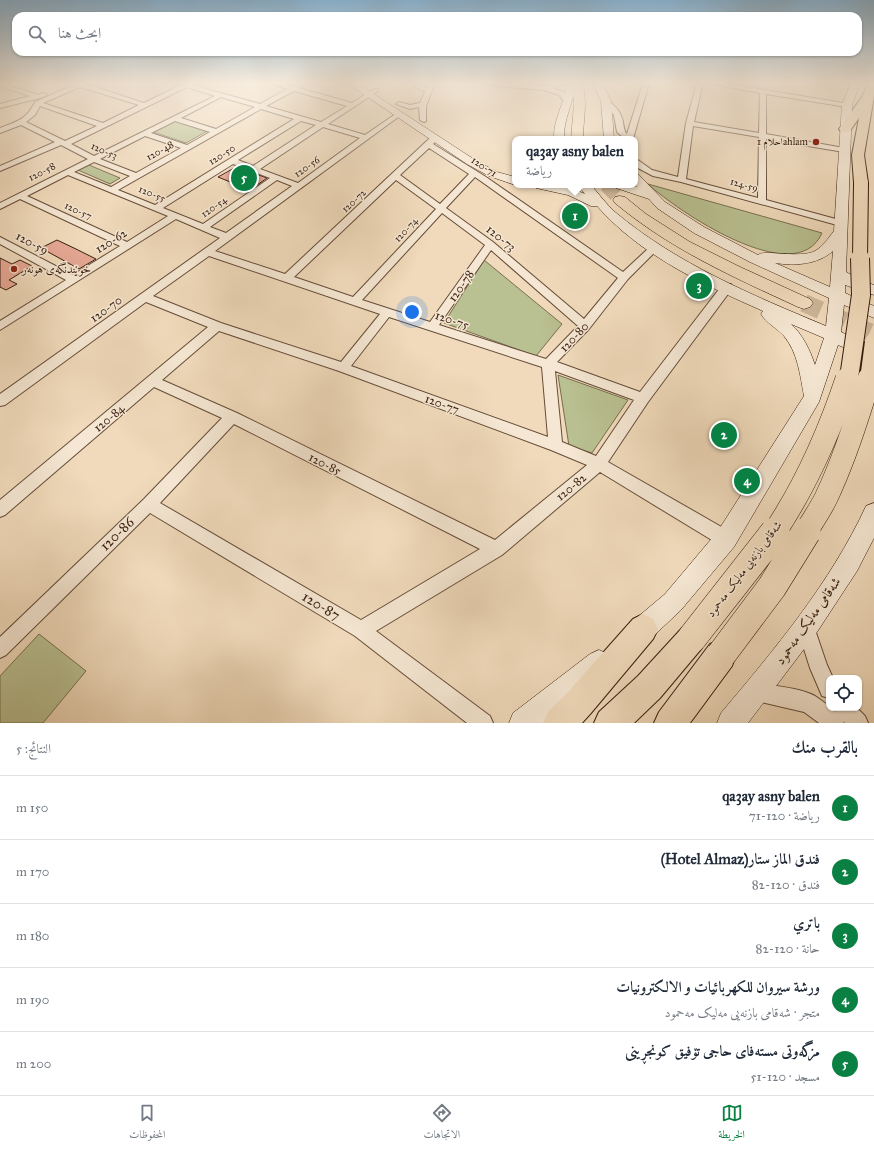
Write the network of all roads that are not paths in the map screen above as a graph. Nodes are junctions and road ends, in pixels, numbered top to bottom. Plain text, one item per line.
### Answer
1 (16, 117) edge
2 (28, 117) edge
3 (82, 117) edge
4 (120, 117) edge
5 (242, 117) edge
6 (292, 117) edge
7 (334, 117) edge
8 (390, 117) edge
9 (411, 117) edge
10 (421, 117) edge
11 (561, 117) edge
12 (578, 117) edge
13 (607, 117) edge
14 (618, 117) edge
15 (636, 117) edge
16 (692, 117) edge
17 (763, 117) edge
18 (846, 117) edge
19 (854, 117) edge
20 (865, 117) edge
21 (174, 118) joint
22 (299, 119) junction
23 (21, 122) junction
24 (0, 123) edge
25 (690, 123) junction
26 (102, 125) junction
27 (321, 125) junction
28 (423, 125) junction
29 (438, 128) dead end
30 (845, 129) junction
31 (0, 131) edge
32 (216, 131) junction
33 (144, 133) junction
34 (763, 135) junction
35 (559, 136) edge
36 (577, 136) edge
37 (609, 136) edge
38 (626, 136) edge
39 (630, 136) edge
40 (367, 138) junction
41 (432, 142) junction
42 (63, 143) junction
43 (187, 147) junction
44 (844, 150) junction
45 (482, 156) dead end
46 (94, 159) junction
47 (233, 161) junction
48 (0, 169) edge
49 (254, 169) junction
50 (512, 170) edge
51 (68, 172) junction
52 (474, 173) junction
53 (639, 173) edge
54 (136, 176) junction
55 (396, 176) junction
56 (276, 177) junction
57 (512, 180) edge
58 (682, 180) junction
59 (299, 186) junction
60 (553, 188) edge
61 (587, 188) edge
62 (111, 190) junction
63 (624, 194) edge
64 (20, 196) junction
65 (762, 201) junction
66 (661, 205) junction
67 (0, 206) edge
68 (156, 208) junction
69 (440, 209) junction
70 (175, 216) junction
71 (613, 216) junction
72 (840, 227) junction
73 (204, 228) junction
74 (227, 237) junction
75 (0, 240) edge
76 (490, 244) junction
77 (728, 245) junction
78 (127, 246) junction
79 (654, 248) junction
80 (207, 252) junction
81 (839, 275) junction
82 (624, 277) junction
83 (287, 278) junction
84 (74, 280) junction
85 (874, 290) edge
86 (734, 291) junction
87 (836, 295) junction
88 (145, 297) junction
89 (807, 298) tunnel mouth
90 (354, 301) junction
91 (387, 312) junction
92 (874, 312) edge
93 (0, 326) edge
94 (217, 326) junction
95 (585, 326) junction
96 (432, 327) junction
97 (832, 335) junction
98 (874, 342) edge
99 (874, 354) edge
100 (548, 364) junction
101 (824, 364) junction
102 (343, 368) junction
103 (874, 375) edge
104 (154, 381) junction
105 (814, 397) junction
106 (643, 398) junction
107 (0, 401) edge
108 (232, 417) junction
109 (556, 446) junction
110 (599, 464) junction
111 (149, 504) junction
112 (0, 510) edge
113 (872, 518) edge
114 (726, 539) junction
115 (496, 549) junction
116 (806, 627) junction
117 (643, 629) junction
118 (361, 630) junction
119 (0, 649) edge
120 (826, 683) edge
121 (757, 692) junction
122 (847, 711) edge
123 (483, 723) edge
124 (523, 723) edge
125 (559, 723) edge
126 (610, 723) edge
127 (670, 723) edge
128 (731, 723) edge
129 (834, 723) edge
130 (858, 723) edge

1 - 24 street
2 - 23 street
3 - 26 street
4 - 26 street
5 - 32 street, 120-48
6 - 22 street
7 - 27 street
8 - 40 street, 120-56
9 - 28 main road
10 - 28 street
11 - 35 main road
12 - 36 main road
13 - 37 main road
14 - 38 street
15 - 39 street
16 - 25 street
17 - 34 street
18 - 30 main road
19 - 30 highway
20 - 126 highway, شەقامی بازنەیی مەلیک مەحمود, bridge
21 - 32 street
21 - 33 street, 120-58
22 - 27 street
22 - 47 street, 120-50
23 - 31 street
23 - 42 street, 120-53
25 - 34 street
25 - 58 street
26 - 42 street
27 - 40 street
27 - 49 street
28 - 29 main road
28 - 41 main road
30 - 44 main road
32 - 43 street, 120-48
33 - 43 street
33 - 46 street, 120-58
34 - 44 street
34 - 65 street
40 - 59 street, 120-56
41 - 52 street, 120-71
41 - 55 street, 120-72
41 - 57 main road
42 - 46 street, 120-53
42 - 48 street
43 - 54 street, 120-48
44 - 72 main road
45 - 50 main road
46 - 51 street, 120-58
46 - 54 street, 120-53
47 - 49 street
47 - 68 street, 120-50
49 - 56 street
51 - 62 street, 120-55
51 - 64 street, 120-58
52 - 69 street, 120-74
52 - 82 street, 120-71
53 - 58 street, 124-59
53 - 66 main road
54 - 62 street, 120-48
55 - 69 street, 120-73
55 - 83 street, 120-72
56 - 59 street
56 - 73 street, 120-54
58 - 65 street, 124-59
59 - 74 street, 120-56
60 - 71 main road
61 - 71 main road
62 - 68 street, 120-55
63 - 66 main road
63 - 89 main road
64 - 67 street, 120-58
64 - 78 street, 120-57
65 - 72 street, 124-59
66 - 77 main road
68 - 70 street, 120-55
69 - 76 street, 120-73
69 - 90 street, 120-74
70 - 73 street, 120-55
70 - 78 street, 120-62
71 - 79 main road
72 - 77 main road
72 - 81 main road
73 - 74 street, 120-55
74 - 80 street, 120-70
75 - 84 street, 120-59
76 - 95 street, 120-73
76 - 96 street, 120-78
77 - 87 main road
78 - 84 street, 120-62
79 - 82 street, 120-80
79 - 86 main road
80 - 83 street, 120-75
80 - 88 street, 120-70
81 - 85 main road
81 - 87 main road
82 - 95 street, 120-80
83 - 90 street, 120-75
84 - 93 street, 120-62
86 - 97 main road
86 - 105 main road
86 - 106 street, 120-82
87 - 92 main road
87 - 97 main road
88 - 94 street, 120-77
88 - 107 street, 120-70
90 - 91 street, 120-75
91 - 96 street, 120-75
91 - 102 street
94 - 102 street, 120-77
94 - 104 street, 120-84
95 - 100 street, 120-80
96 - 100 street, 120-75
97 - 99 main road
97 - 101 main road
98 - 127 highway, bridge
100 - 106 street, 120-75
100 - 109 street
101 - 103 main road
101 - 105 main road
102 - 109 street, 120-77
104 - 108 street, 120-85
104 - 112 street, 120-84
105 - 114 main road
106 - 110 street, 120-82
108 - 111 street, 120-86
108 - 115 street, 120-85
109 - 110 street, 120-77
110 - 114 street, 120-77
110 - 115 street, 120-82
111 - 118 street, 120-87
111 - 119 street, 120-86
113 - 116 main road, شەقامی مەلیک مەحمود
114 - 117 main road
115 - 118 street, 120-82
116 - 120 street
116 - 121 main road, شەقامی مەلیک مەحمود
117 - 124 main road
117 - 125 highway
118 - 123 street, 120-87
121 - 128 main road, شەقامی مەلیک مەحمود
121 - 129 street
122 - 130 street

